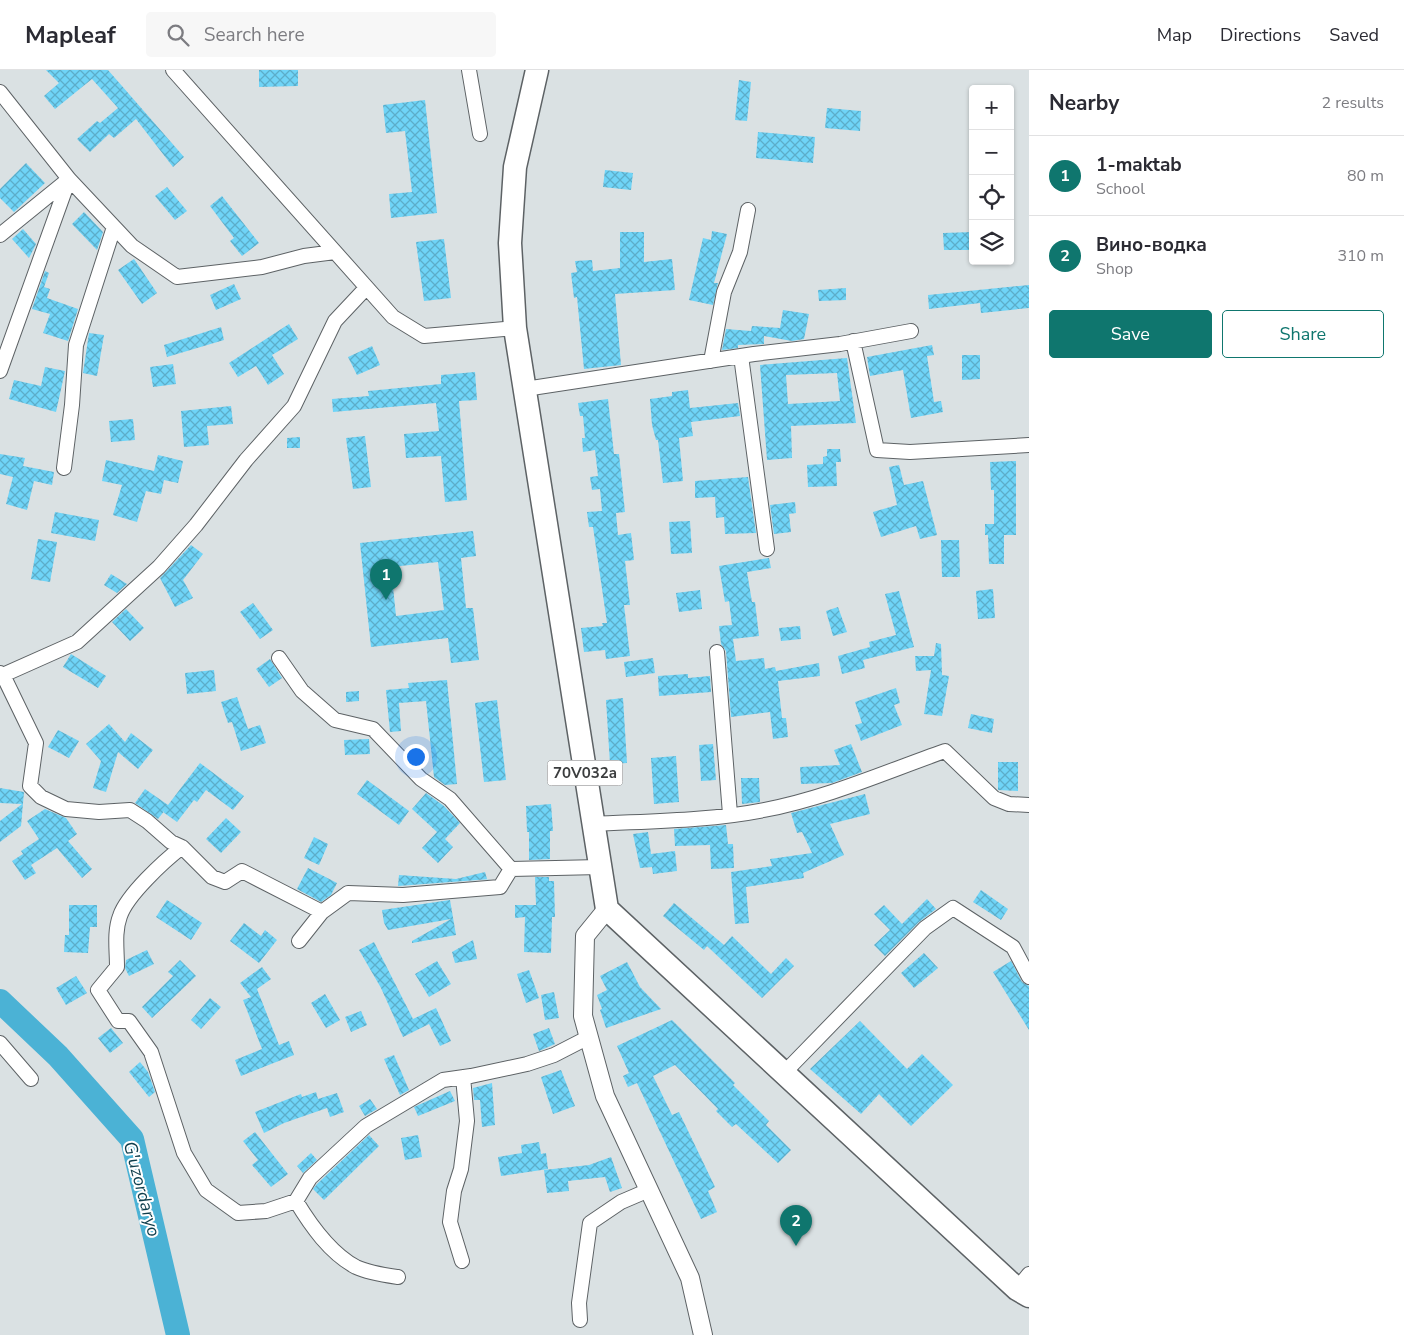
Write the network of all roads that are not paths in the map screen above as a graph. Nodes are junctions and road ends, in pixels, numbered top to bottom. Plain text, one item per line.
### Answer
1 (173, 70) edge
2 (469, 70) edge
3 (537, 70) edge
4 (0, 92) edge
5 (480, 134) dead end
6 (69, 179) junction
7 (748, 210) dead end
8 (114, 227) junction
9 (0, 235) edge
10 (335, 252) junction
11 (366, 288) junction
12 (515, 328) junction
13 (912, 331) dead end
14 (853, 341) junction
15 (741, 356) junction
16 (711, 361) junction
17 (0, 371) edge
18 (525, 389) junction
19 (1029, 445) edge
20 (64, 468) dead end
21 (767, 549) dead end
22 (717, 652) dead end
23 (279, 658) dead end
24 (2, 674) edge
25 (1029, 805) edge
26 (730, 814) junction
27 (593, 824) junction
28 (182, 847) junction
29 (600, 867) junction
30 (511, 869) junction
31 (607, 909) junction
32 (322, 912) junction
33 (299, 941) dead end
34 (1029, 977) edge
35 (589, 1037) junction
36 (0, 1043) edge
37 (784, 1073) junction
38 (464, 1077) junction
39 (31, 1079) dead end
40 (649, 1190) junction
41 (296, 1201) junction
42 (462, 1261) dead end
43 (398, 1277) dead end
44 (1025, 1286) edge
45 (580, 1320) dead end
46 (703, 1335) edge

1 - 10 street
2 - 5 street
3 - 12 main road, 70V032a
4 - 6 street
6 - 8 street
6 - 9 street
6 - 17 street
7 - 16 street
8 - 10 street
8 - 20 street
10 - 11 street
11 - 12 street
11 - 24 street
12 - 18 main road, 70V032a
13 - 14 street
14 - 15 street
14 - 19 street
15 - 16 street
15 - 21 street
16 - 18 street
18 - 27 main road, 70V032a
22 - 26 street
23 - 30 street
24 - 28 street
25 - 26 street
26 - 27 street
27 - 29 main road, 70V032a
28 - 32 street
28 - 41 street
29 - 30 street
29 - 31 main road, 70V032a
30 - 32 street
31 - 35 street
31 - 37 main road
32 - 33 street
34 - 37 street
35 - 38 street
35 - 40 street
36 - 39 street
37 - 44 main road
38 - 41 street
38 - 42 street
40 - 45 street
40 - 46 street
41 - 43 street

